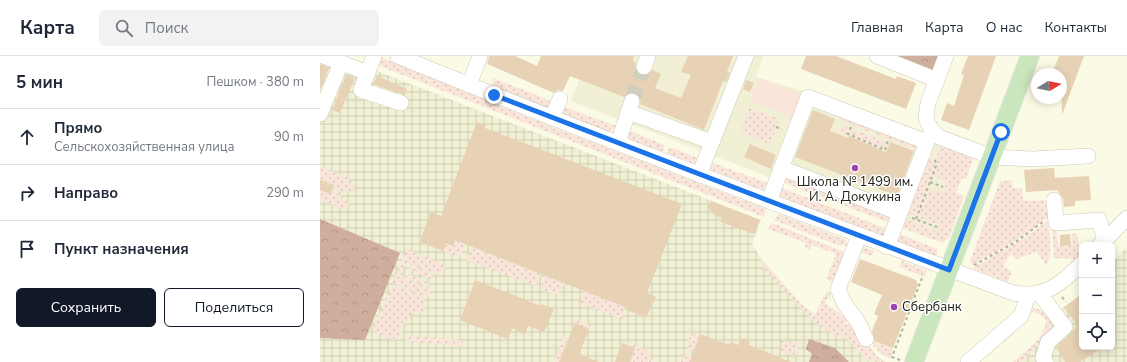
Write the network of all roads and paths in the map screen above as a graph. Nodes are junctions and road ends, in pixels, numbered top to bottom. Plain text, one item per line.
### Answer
1 (323, 56) edge
2 (374, 56) edge
3 (398, 56) edge
4 (480, 56) edge
5 (746, 56) edge
6 (877, 56) edge
7 (946, 56) edge
8 (1030, 56) edge
9 (423, 61) edge
10 (341, 63) junction
11 (368, 73) junction
12 (937, 80) junction
13 (469, 85) junction
14 (560, 99) dead end
15 (401, 103) dead end
16 (320, 114) edge
17 (552, 118) junction
18 (851, 126) dead end
19 (888, 141) dead end
20 (712, 142) junction
21 (927, 142) junction
22 (618, 143) junction
23 (1088, 156) dead end
24 (992, 157) junction
25 (781, 168) junction
26 (699, 174) junction
27 (930, 182) junction
28 (943, 187) dead end
29 (1054, 200) dead end
30 (769, 201) junction
31 (900, 213) junction
32 (1049, 218) dead end
33 (1127, 218) edge
34 (916, 219) junction
35 (937, 227) dead end
36 (859, 236) junction
37 (1102, 242) edge
38 (887, 247) junction
39 (1079, 265) edge
40 (972, 266) dead end
41 (949, 270) junction
42 (922, 278) dead end
43 (1034, 295) junction
44 (866, 339) dead end
45 (1041, 361) edge
46 (909, 362) edge
47 (968, 362) edge

1 - 10 street
2 - 11 street
3 - 9 street
4 - 13 street
5 - 20 street
6 - 12 street
7 - 12 street
8 - 24 main road
9 - 13 street
10 - 11 street
10 - 16 street
11 - 15 street
12 - 24 street
13 - 17 street
14 - 17 street
17 - 22 street
18 - 19 path
20 - 22 street
20 - 26 street
21 - 25 street
21 - 27 path
21 - 31 street
22 - 26 street
23 - 24 street
24 - 41 main road
25 - 30 street
25 - 31 street
26 - 30 street
27 - 28 path
27 - 34 path
29 - 37 street
30 - 36 street
31 - 34 path
31 - 38 street
32 - 40 path
33 - 37 street
34 - 35 path
36 - 38 street
36 - 44 street
38 - 41 street
39 - 43 street
41 - 43 street
41 - 46 main road
42 - 46 path
43 - 45 street
43 - 47 street

